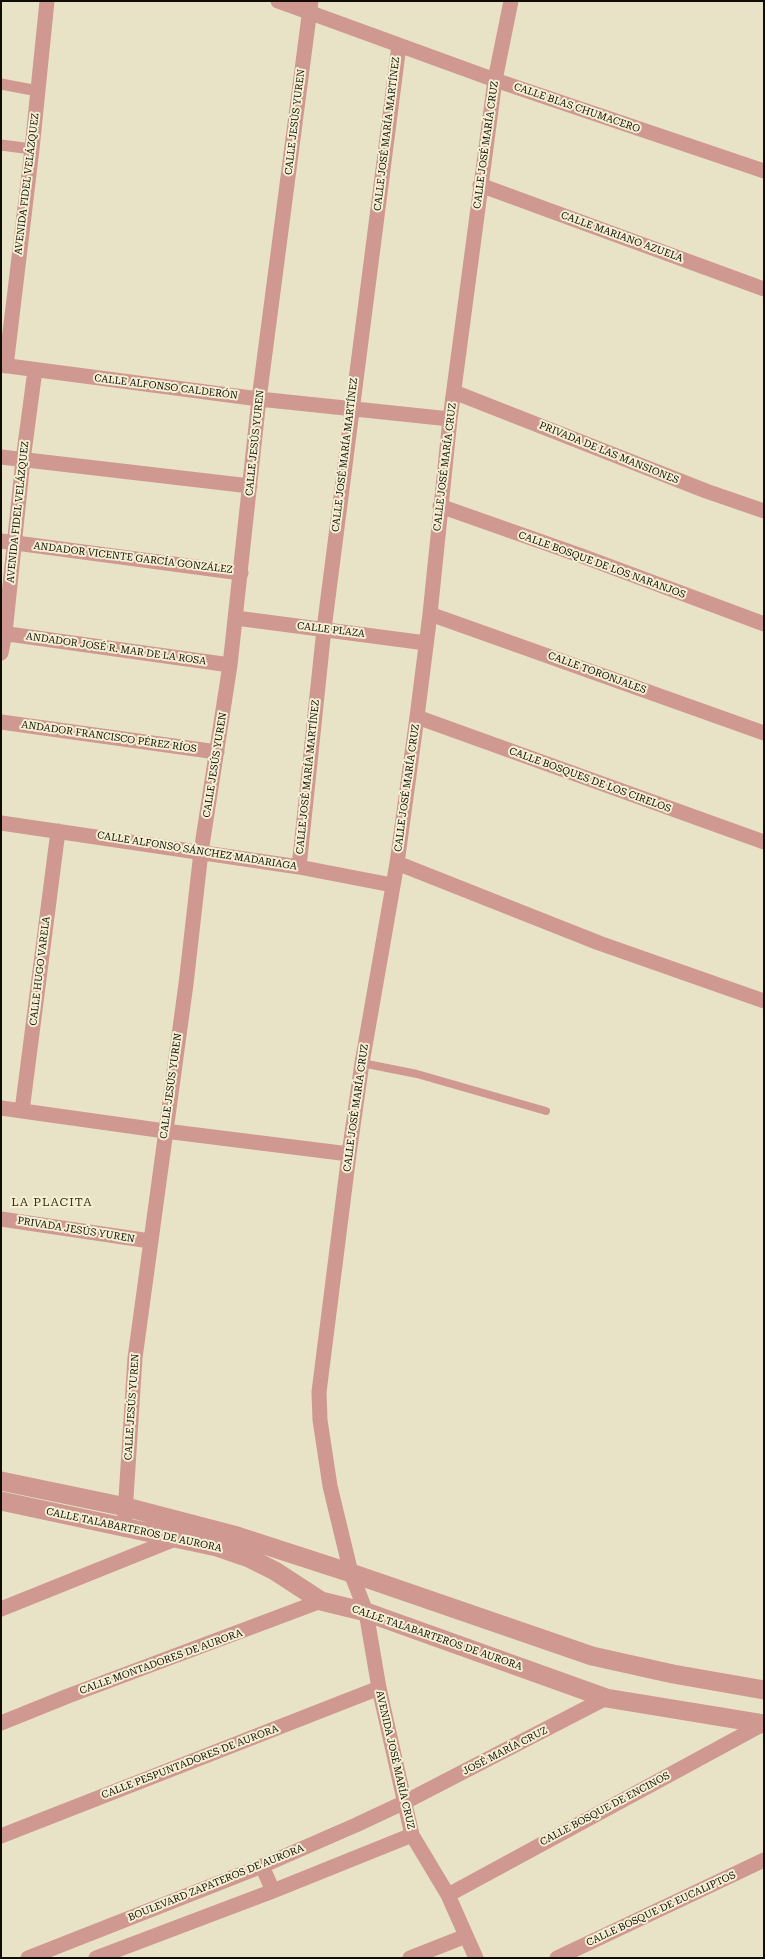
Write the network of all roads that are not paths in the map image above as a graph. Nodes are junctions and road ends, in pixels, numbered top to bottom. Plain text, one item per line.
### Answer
1 (47, 1) edge
2 (278, 1) edge
3 (511, 1) edge
4 (310, 7) edge
5 (399, 45) junction
6 (495, 80) junction
7 (1, 84) edge
8 (38, 91) junction
9 (1, 145) edge
10 (32, 149) junction
11 (764, 171) edge
12 (480, 185) junction
13 (764, 289) edge
14 (3, 365) edge
15 (35, 370) junction
16 (454, 392) junction
17 (259, 399) junction
18 (351, 409) junction
19 (450, 419) junction
20 (1, 456) edge
21 (23, 460) junction
22 (250, 486) junction
23 (440, 506) junction
24 (764, 511) edge
25 (8, 542) edge
26 (241, 572) junction
27 (430, 614) junction
28 (236, 618) junction
29 (764, 624) edge
30 (324, 629) junction
31 (3, 633) edge
32 (426, 643) junction
33 (1, 653) edge
34 (230, 665) junction
35 (417, 717) junction
36 (1, 722) edge
37 (764, 732) edge
38 (217, 752) junction
39 (1, 823) edge
40 (58, 830) junction
41 (764, 842) edge
42 (201, 852) junction
43 (397, 863) junction
44 (299, 866) junction
45 (392, 885) junction
46 (764, 1001) edge
47 (362, 1063) junction
48 (1, 1108) edge
49 (546, 1111) dead end
50 (22, 1112) junction
51 (165, 1131) junction
52 (349, 1154) junction
53 (1, 1218) edge
54 (150, 1241) junction
55 (1, 1481) edge
56 (1, 1501) edge
57 (126, 1507) junction
58 (124, 1529) junction
59 (175, 1539) junction
60 (351, 1573) junction
61 (321, 1601) junction
62 (1, 1608) edge
63 (366, 1612) junction
64 (378, 1688) junction
65 (764, 1690) edge
66 (606, 1698) junction
67 (1, 1723) edge
68 (764, 1723) edge
69 (403, 1803) junction
70 (412, 1835) junction
71 (1, 1836) edge
72 (764, 1860) edge
73 (262, 1866) junction
74 (273, 1891) junction
75 (448, 1895) junction
76 (466, 1936) junction
77 (28, 1958) edge
78 (96, 1958) edge
79 (410, 1958) edge
80 (476, 1958) edge
81 (557, 1958) edge

1 - 8 street, AVENIDA FIDEL VELÁZQUEZ
2 - 4 street, CALLE BLAS CHUMACERO
3 - 6 street, CALLE JOSÉ MARÍA CRUZ
4 - 5 street, CALLE BLAS CHUMACERO
4 - 17 street, CALLE JESÚS YUREN
5 - 6 street, CALLE BLAS CHUMACERO
5 - 18 street, CALLE JOSÉ MARÍA MARTÍNEZ
6 - 11 street, CALLE BLAS CHUMACERO
6 - 12 street, CALLE JOSÉ MARÍA CRUZ
7 - 8 street
8 - 10 street, AVENIDA FIDEL VELÁZQUEZ
9 - 10 street
10 - 14 street, AVENIDA FIDEL VELÁZQUEZ
12 - 13 street, CALLE MARIANO AZUELA
12 - 16 street, CALLE JOSÉ MARÍA CRUZ
14 - 15 street, CALLE ALFONSO CALDERÓN
15 - 17 street, CALLE ALFONSO CALDERÓN
15 - 21 street, AVENIDA FIDEL VELÁZQUEZ
16 - 19 street, CALLE JOSÉ MARÍA CRUZ
16 - 24 street, PRIVADA DE LAS MANSIONES
17 - 18 street, CALLE ALFONSO CALDERÓN
17 - 22 street, CALLE JESÚS YUREN
18 - 19 street, CALLE ALFONSO CALDERÓN
18 - 30 street, CALLE JOSÉ MARÍA MARTÍNEZ
19 - 23 street, CALLE JOSÉ MARÍA CRUZ
20 - 21 street
21 - 22 street
21 - 25 street, AVENIDA FIDEL VELÁZQUEZ
22 - 26 street, CALLE JESÚS YUREN
23 - 27 street, CALLE JOSÉ MARÍA CRUZ
23 - 29 street, CALLE BOSQUE DE LOS NARANJOS
25 - 26 street, ANDADOR VICENTE GARCÍA GONZÁLEZ
25 - 31 street, AVENIDA FIDEL VELÁZQUEZ
26 - 28 street, CALLE JESÚS YUREN
27 - 32 street, CALLE JOSÉ MARÍA CRUZ
27 - 37 street, CALLE TORONJALES
28 - 30 street, CALLE PLAZA
28 - 34 street, CALLE JESÚS YUREN
30 - 32 street, CALLE PLAZA
30 - 44 street, CALLE JOSÉ MARÍA MARTÍNEZ
31 - 33 street, AVENIDA FIDEL VELÁZQUEZ
31 - 34 street, ANDADOR JOSÉ R. MAR DE LA ROSA
32 - 35 street, CALLE JOSÉ MARÍA CRUZ
34 - 38 street, CALLE JESÚS YUREN
35 - 41 street, CALLE BOSQUES DE LOS CIRELOS
35 - 43 street, CALLE JOSÉ MARÍA CRUZ
36 - 38 street, ANDADOR FRANCISCO PÉREZ RÍOS
38 - 42 street, CALLE JESÚS YUREN
39 - 40 street, CALLE ALFONSO SÁNCHEZ MADARIAGA
40 - 42 street, CALLE ALFONSO SÁNCHEZ MADARIAGA
40 - 50 street, CALLE HUGO VARELA
42 - 44 street, CALLE ALFONSO SÁNCHEZ MADARIAGA
42 - 51 street, CALLE JESÚS YUREN
43 - 45 street, CALLE JOSÉ MARÍA CRUZ
43 - 46 street
44 - 45 street, CALLE ALFONSO SÁNCHEZ MADARIAGA
45 - 47 street, CALLE JOSÉ MARÍA CRUZ
47 - 49 lane
47 - 52 street, CALLE JOSÉ MARÍA CRUZ
48 - 50 street
50 - 51 street
51 - 52 street
51 - 54 street, CALLE JESÚS YUREN
52 - 60 street, CALLE JOSÉ MARÍA CRUZ
53 - 54 street, PRIVADA JESÚS YUREN
54 - 57 street, CALLE JESÚS YUREN
55 - 57 street, CALLE TALABARTEROS DE AURORA
56 - 58 street, CALLE TALABARTEROS DE AURORA
57 - 58 street, CALLE JESÚS YUREN
57 - 60 street, CALLE TALABARTEROS DE AURORA
58 - 59 street, CALLE TALABARTEROS DE AURORA
59 - 61 street, CALLE TALABARTEROS DE AURORA
59 - 62 street
60 - 63 street, AVENIDA JOSÉ MARÍA CRUZ
60 - 65 street, CALLE TALABARTEROS DE AURORA
61 - 63 street, CALLE TALABARTEROS DE AURORA
61 - 67 street, CALLE MONTADORES DE AURORA
63 - 64 street, AVENIDA JOSÉ MARÍA CRUZ
63 - 66 street, CALLE TALABARTEROS DE AURORA
64 - 69 street, AVENIDA JOSÉ MARÍA CRUZ
64 - 71 street, CALLE PESPUNTADORES DE AURORA
66 - 68 street, CALLE TALABARTEROS DE AURORA
66 - 69 street, JOSÉ MARÍA CRUZ
68 - 75 street, CALLE BOSQUE DE ENCINOS
69 - 70 street, AVENIDA JOSÉ MARÍA CRUZ
69 - 73 street, BOULEVARD ZAPATEROS DE AURORA
70 - 74 street
70 - 75 street, AVENIDA JOSÉ MARÍA CRUZ
72 - 81 street, CALLE BOSQUE DE EUCALIPTOS
73 - 74 street
73 - 77 street, BOULEVARD ZAPATEROS DE AURORA
74 - 78 street
75 - 76 street, AVENIDA JOSÉ MARÍA CRUZ
76 - 79 street
76 - 80 street, AVENIDA JOSÉ MARÍA CRUZ

